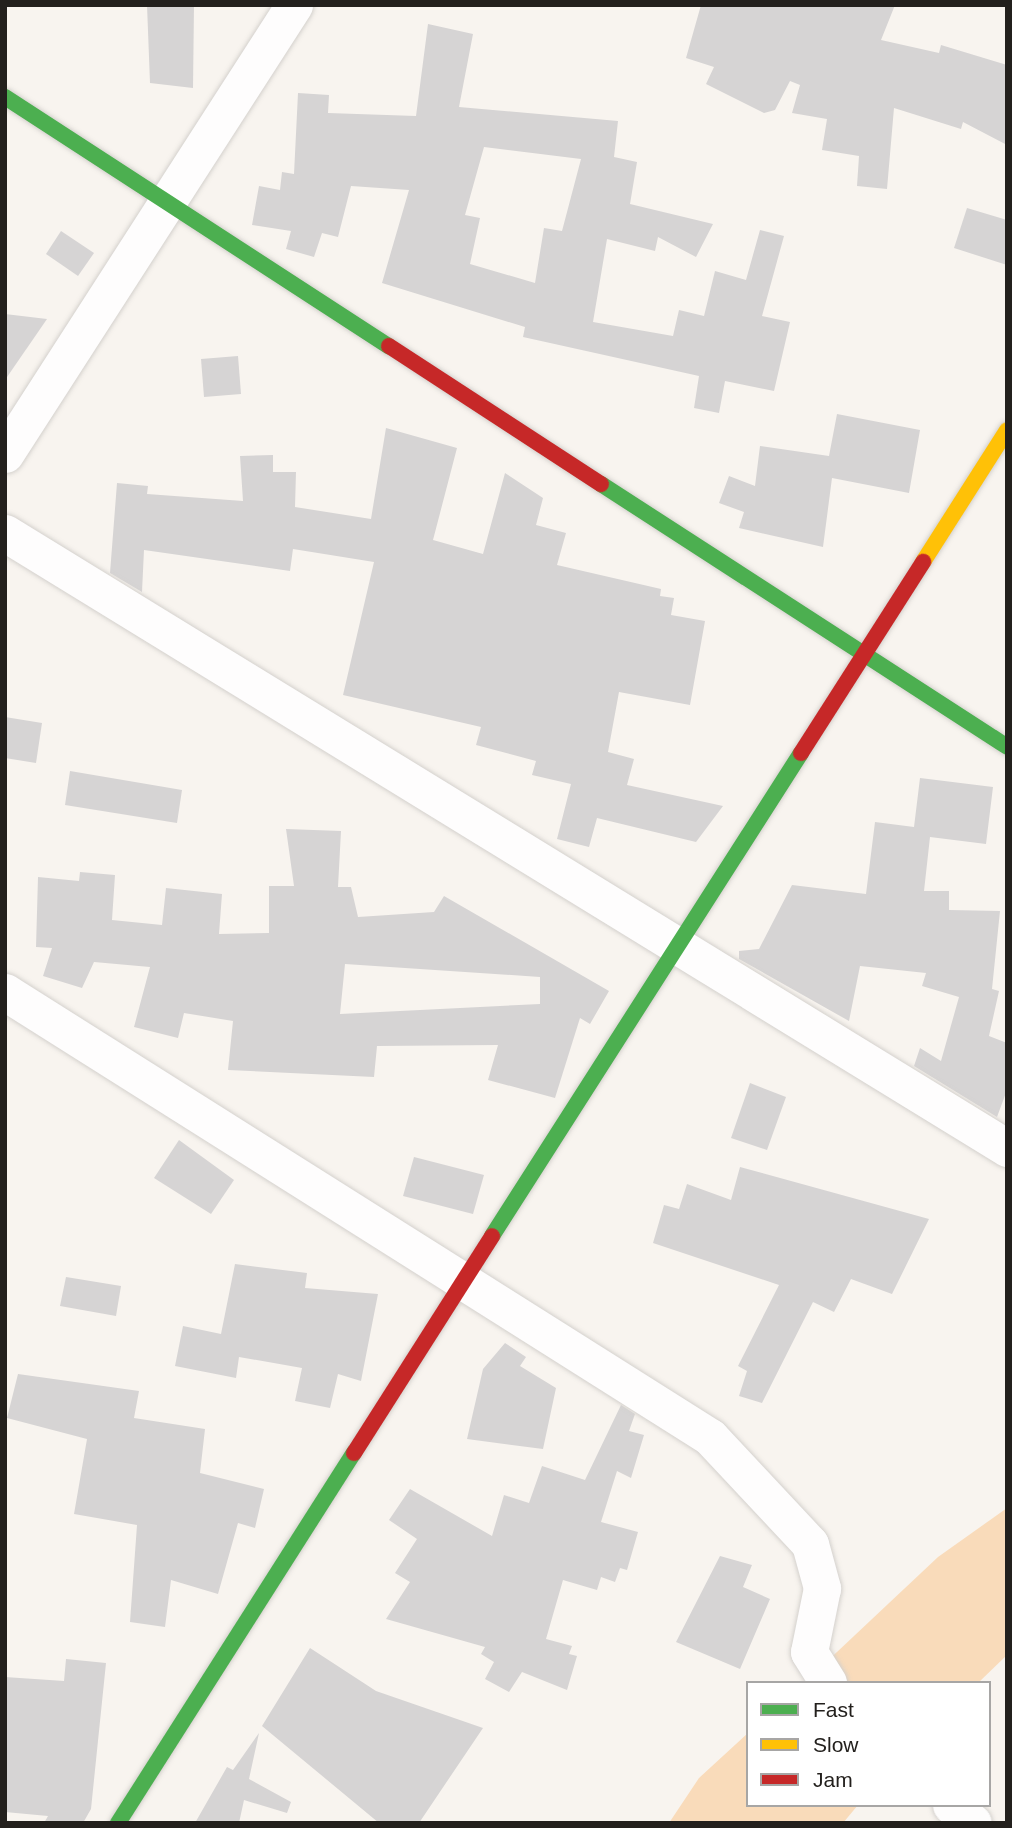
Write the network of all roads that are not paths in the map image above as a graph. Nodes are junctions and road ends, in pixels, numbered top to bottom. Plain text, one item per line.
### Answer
1 (294, 5) edge
2 (5, 97) edge
3 (167, 197) junction
4 (1007, 430) edge
5 (5, 454) edge
6 (5, 533) edge
7 (867, 656) junction
8 (1007, 747) edge
9 (679, 946) junction
10 (5, 992) edge
11 (1007, 1148) edge
12 (463, 1284) junction
13 (827, 1681) edge
14 (953, 1807) edge
15 (118, 1823) edge
16 (973, 1823) edge

1 - 3 street
2 - 3 street
3 - 5 street
3 - 7 street
4 - 7 street
6 - 9 street
7 - 8 street
7 - 9 street
9 - 11 street
9 - 12 street
10 - 12 street
12 - 13 street
12 - 15 street
14 - 16 street

